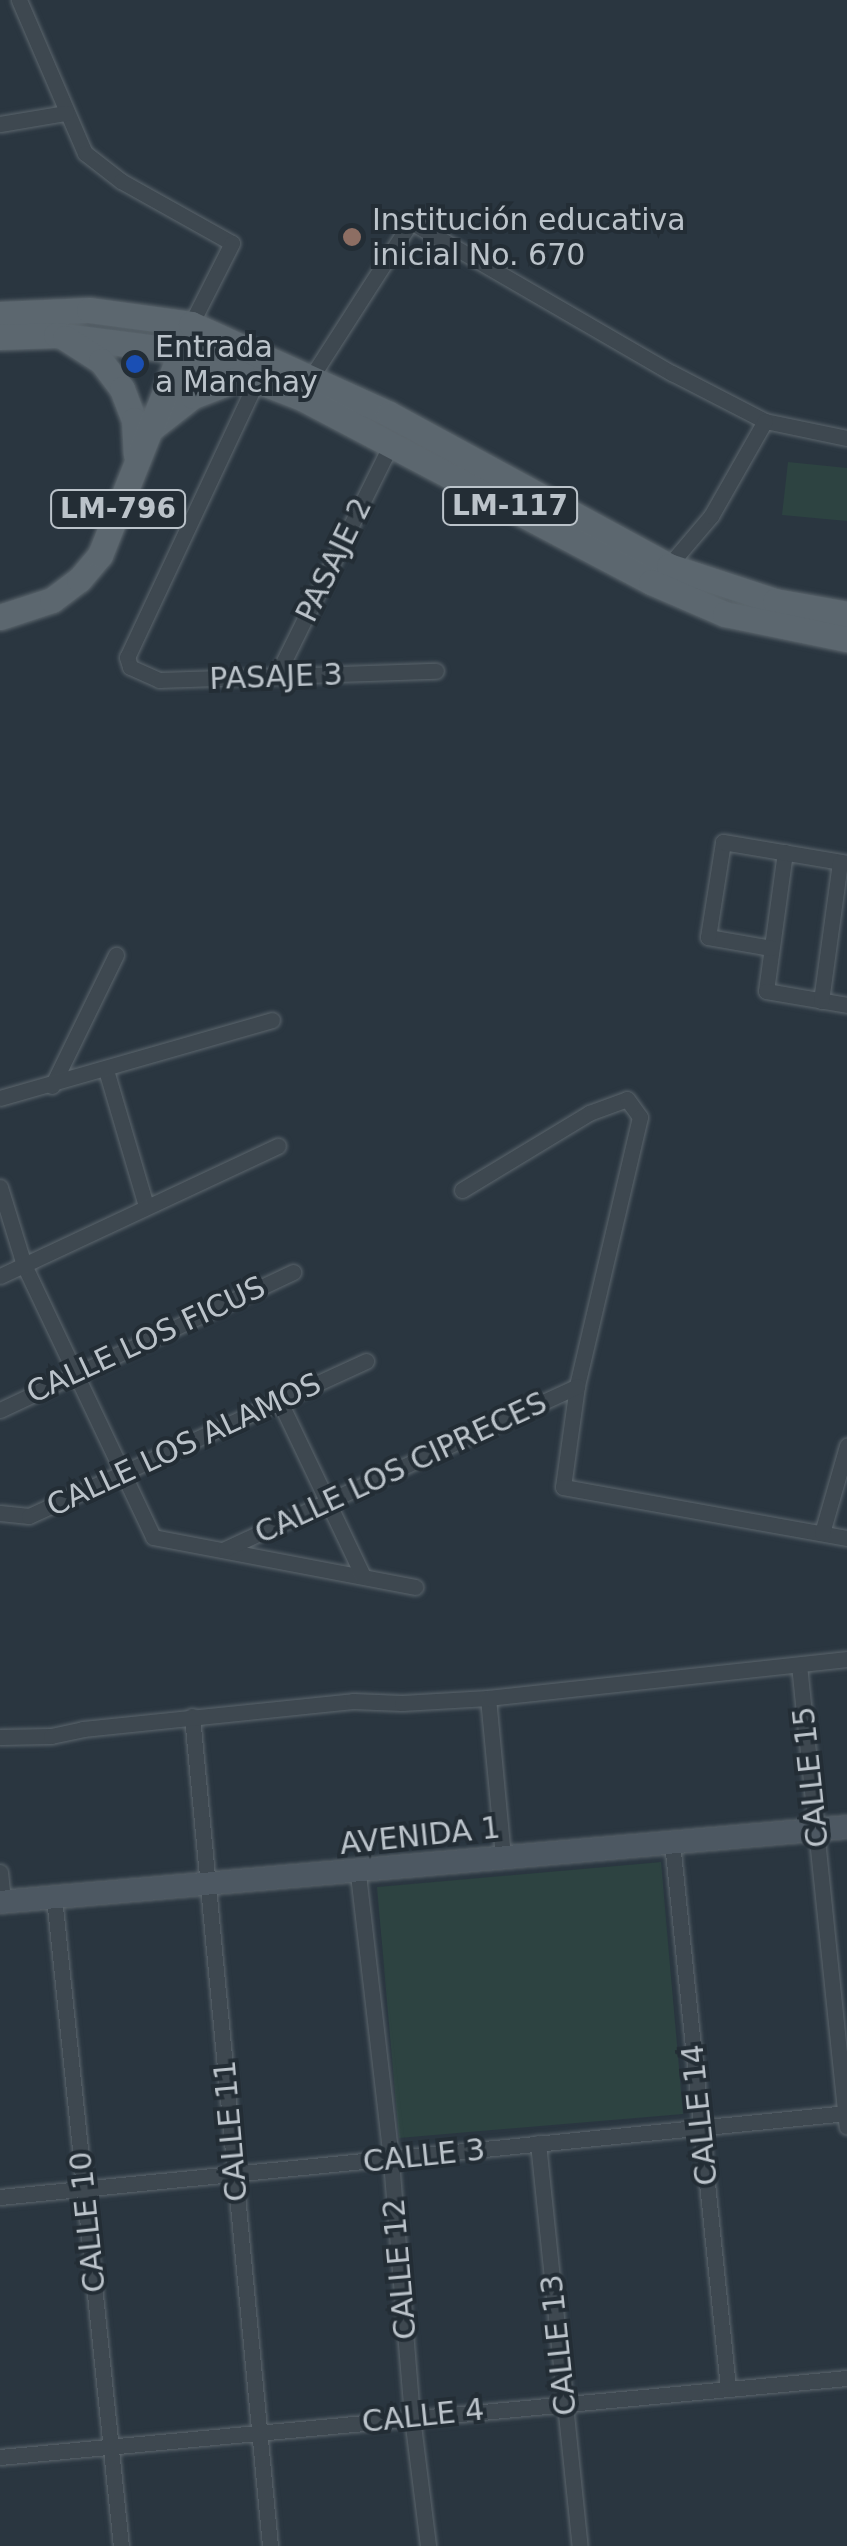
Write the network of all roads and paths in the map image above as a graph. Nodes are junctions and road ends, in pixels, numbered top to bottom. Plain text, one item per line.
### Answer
1 (19, 0) edge
2 (66, 112) junction
3 (0, 124) edge
4 (0, 314) edge
5 (191, 324) junction
6 (56, 335) junction
7 (0, 337) edge
8 (181, 351) junction
9 (312, 376) junction
10 (257, 380) junction
11 (765, 421) junction
12 (150, 430) junction
13 (847, 438) edge
14 (392, 442) junction
15 (133, 468) junction
16 (660, 574) junction
17 (847, 614) edge
18 (0, 617) edge
19 (847, 639) edge
20 (436, 671) dead end
21 (276, 677) junction
22 (784, 852) junction
23 (844, 862) edge
24 (772, 948) junction
25 (116, 955) dead end
26 (822, 1001) junction
27 (847, 1006) edge
28 (272, 1020) dead end
29 (106, 1070) junction
30 (52, 1086) junction
31 (0, 1098) edge
32 (278, 1146) dead end
33 (0, 1187) edge
34 (462, 1190) dead end
35 (146, 1206) junction
36 (24, 1265) junction
37 (293, 1272) dead end
38 (0, 1276) edge
39 (366, 1361) dead end
40 (74, 1372) junction
41 (578, 1386) junction
42 (280, 1402) junction
43 (0, 1410) edge
44 (847, 1446) edge
45 (122, 1474) junction
46 (326, 1502) junction
47 (0, 1513) edge
48 (822, 1533) junction
49 (847, 1538) edge
50 (225, 1549) junction
51 (363, 1576) junction
52 (415, 1588) dead end
53 (847, 1659) edge
54 (799, 1665) junction
55 (488, 1698) junction
56 (192, 1716) junction
57 (0, 1737) edge
58 (847, 1826) edge
59 (816, 1829) junction
60 (672, 1842) junction
61 (503, 1857) junction
62 (0, 1872) edge
63 (358, 1874) junction
64 (208, 1886) junction
65 (54, 1898) junction
66 (1, 1902) edge
67 (839, 1979) edge
68 (846, 2118) edge
69 (701, 2127) junction
70 (538, 2143) junction
71 (392, 2161) junction
72 (235, 2174) junction
73 (86, 2188) junction
74 (0, 2197) edge
75 (847, 2378) edge
76 (728, 2388) junction
77 (564, 2402) junction
78 (412, 2417) junction
79 (259, 2431) junction
80 (110, 2445) junction
81 (0, 2457) edge
82 (121, 2546) edge
83 (270, 2546) edge
84 (428, 2546) edge
85 (580, 2546) edge

1 - 2 street
2 - 3 street
2 - 5 street
4 - 5 main road, LM-117
5 - 8 street, LM-796
5 - 9 main road, LM-117
6 - 7 main road, LM-117
6 - 8 main road, LM-117
6 - 15 main road
8 - 10 main road, LM-117
8 - 12 main road, LM-796
9 - 11 street
9 - 16 main road, LM-117
10 - 12 main road
10 - 14 main road, LM-117
10 - 21 street, PASAJE 3
11 - 13 street
11 - 16 street
12 - 15 main road, LM-796
14 - 16 main road, LM-117
14 - 21 street, PASAJE 2
15 - 18 main road, LM-796
16 - 17 main road, LM-117
16 - 19 main road, LM-117
20 - 21 street, PASAJE 3
22 - 23 street
22 - 24 street
22 - 24 street
23 - 26 street
24 - 26 street
25 - 30 street
26 - 27 street
28 - 29 street
29 - 30 street
29 - 35 street
30 - 31 street
32 - 35 street
33 - 36 street
34 - 41 street
35 - 36 street
36 - 38 street
36 - 40 street
37 - 40 street, CALLE LOS FICUS
39 - 42 street, CALLE LOS ALAMOS
40 - 43 street, CALLE LOS FICUS
40 - 45 street
41 - 46 street, CALLE LOS CIPRECES
41 - 48 street
42 - 45 street, CALLE LOS ALAMOS
42 - 46 street
44 - 48 street
45 - 47 street, CALLE LOS ALAMOS
45 - 50 street
46 - 50 street, CALLE LOS CIPRECES
46 - 51 street
48 - 49 street
50 - 51 street
51 - 52 street
53 - 54 street
54 - 55 street
54 - 59 street, CALLE 15
55 - 56 street
55 - 61 street
56 - 57 street
56 - 64 street, CALLE 11
58 - 59 street, AVENIDA 1
59 - 60 street, AVENIDA 1
59 - 67 street, CALLE 15
60 - 61 street, AVENIDA 1
60 - 69 street, CALLE 14
61 - 63 street, AVENIDA 1
62 - 66 street
63 - 64 street, AVENIDA 1
63 - 71 street, CALLE 12
64 - 65 street, AVENIDA 1
64 - 72 street, CALLE 11
65 - 66 street, AVENIDA 1
65 - 73 street, CALLE 10
67 - 68 street, CALLE 15
68 - 69 street, CALLE 3
69 - 70 street, CALLE 3
69 - 76 street, CALLE 14
70 - 71 street, CALLE 3
70 - 77 street, CALLE 13
71 - 72 street, CALLE 3
71 - 78 street, CALLE 12
72 - 73 street, CALLE 3
72 - 79 street, CALLE 11
73 - 74 street, CALLE 3
73 - 80 street, CALLE 10
75 - 76 street, CALLE 4
76 - 77 street, CALLE 4
77 - 78 street, CALLE 4
77 - 85 street, CALLE 13
78 - 79 street, CALLE 4
78 - 84 street, CALLE 12
79 - 80 street, CALLE 4
79 - 83 street, CALLE 11
80 - 81 street, CALLE 4
80 - 82 street, CALLE 10

